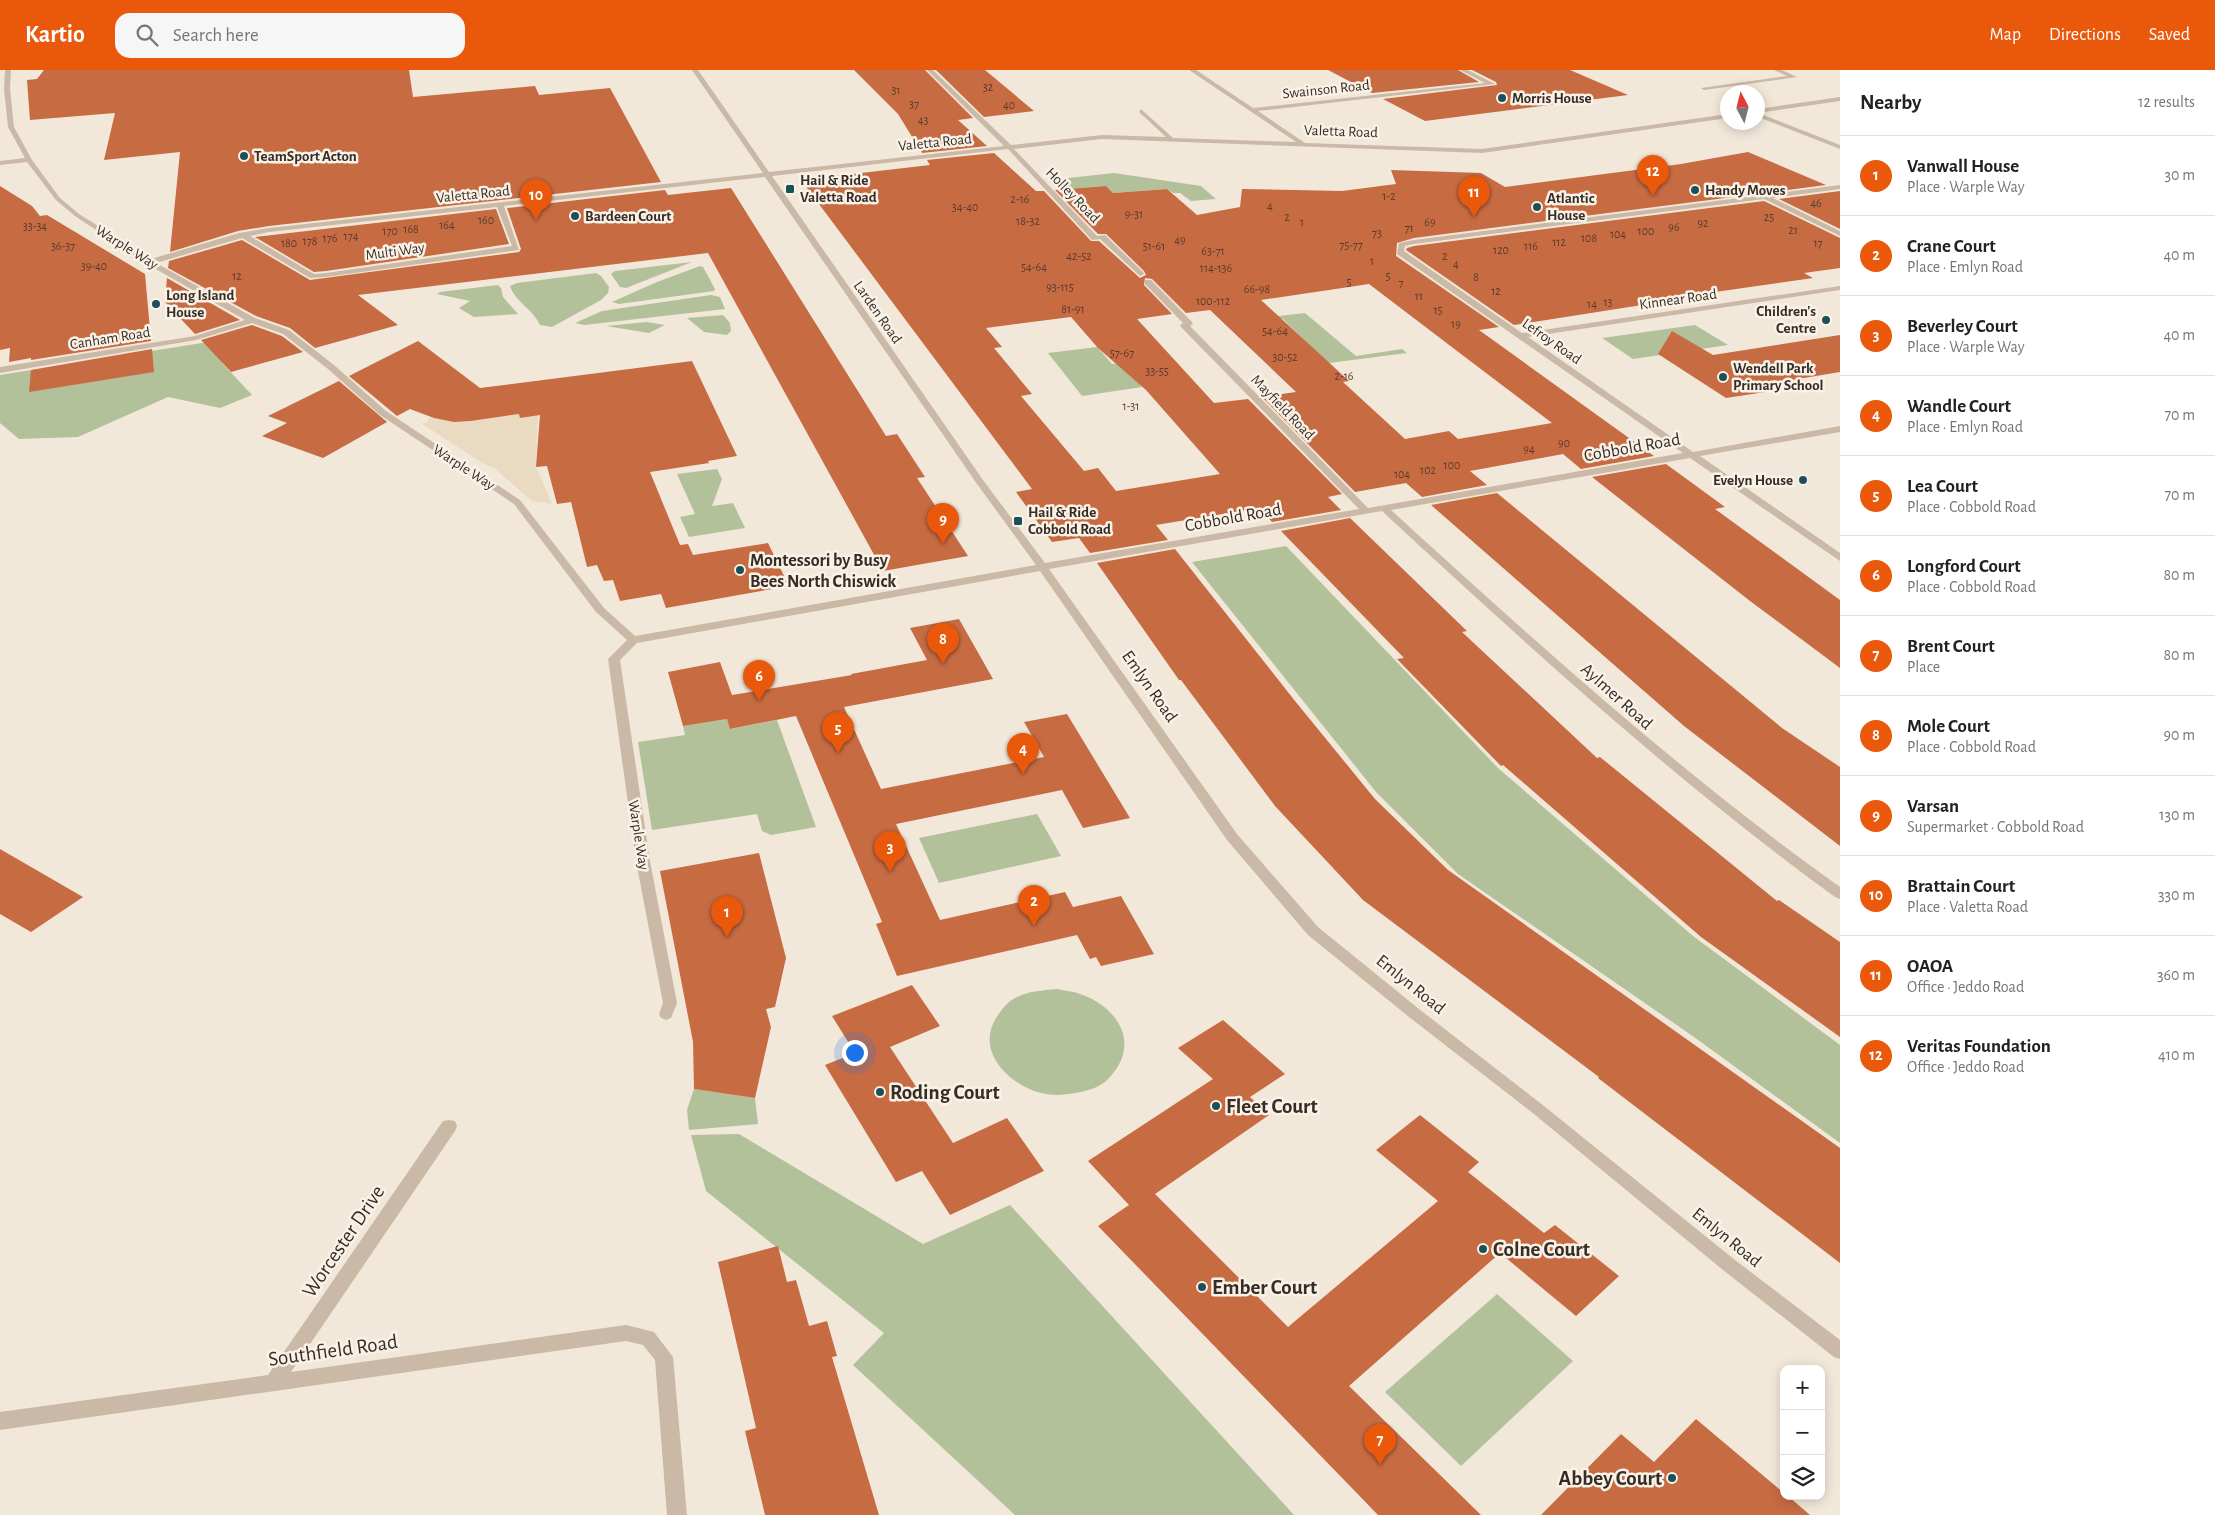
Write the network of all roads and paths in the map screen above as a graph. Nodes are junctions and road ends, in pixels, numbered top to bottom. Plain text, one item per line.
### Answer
1 (8, 70) edge
2 (695, 70) edge
3 (930, 70) edge
4 (1192, 70) edge
5 (1463, 70) edge
6 (1778, 70) edge
7 (1704, 88) dead end
8 (1840, 99) edge
9 (1252, 110) junction
10 (1141, 111) dead end
11 (1765, 112) edge
12 (1765, 116) edge
13 (1720, 117) edge
14 (1171, 139) junction
15 (1303, 144) junction
16 (1010, 148) junction
17 (1840, 148) edge
18 (28, 160) junction
19 (0, 163) edge
20 (768, 175) junction
21 (1840, 187) edge
22 (1764, 196) junction
23 (500, 205) junction
24 (1840, 234) edge
25 (242, 236) junction
26 (150, 262) junction
27 (1140, 274) dead end
28 (1148, 282) dead end
29 (1840, 288) edge
30 (252, 320) junction
31 (1520, 336) junction
32 (0, 370) edge
33 (1840, 429) edge
34 (1692, 455) junction
35 (1384, 508) junction
36 (1366, 511) junction
37 (1840, 558) edge
38 (1041, 568) junction
39 (633, 640) junction
40 (1840, 894) edge
41 (666, 1014) dead end
42 (449, 1126) dead end
43 (1840, 1351) edge
44 (274, 1381) junction
45 (0, 1421) edge
46 (677, 1515) edge

1 - 18 street, Warple Way
2 - 20 street, Larden Road
3 - 16 street
4 - 9 street
5 - 9 street, Swainson Road
6 - 7 street
8 - 11 street
9 - 15 street
10 - 14 street
12 - 17 street
13 - 15 street, Valetta Road
14 - 15 street, Valetta Road
14 - 16 street, Valetta Road
16 - 20 street, Valetta Road
16 - 27 street, Holley Road
18 - 19 street
18 - 26 street, Warple Way
20 - 23 street, Valetta Road
20 - 38 street, Larden Road
21 - 22 street
22 - 24 street
22 - 31 street, Lefroy Road
23 - 25 street, Valetta Road
23 - 25 street, Multi Way
25 - 26 street, Valetta Road
26 - 30 street, Warple Way
28 - 36 street, Mayfield Road
29 - 31 street, Kinnear Road
30 - 32 street, Canham Road
30 - 39 street, Warple Way
31 - 34 street, Lefroy Road
33 - 34 street, Cobbold Road
34 - 35 street, Cobbold Road
34 - 37 street, Lefroy Road
35 - 36 street, Cobbold Road
35 - 40 street, Aylmer Road
36 - 38 street, Cobbold Road
38 - 39 street, Cobbold Road
38 - 43 street, Emlyn Road
39 - 41 street, Warple Way
42 - 44 street, Worcester Drive
44 - 45 street, Southfield Road
44 - 46 street, Southfield Road

